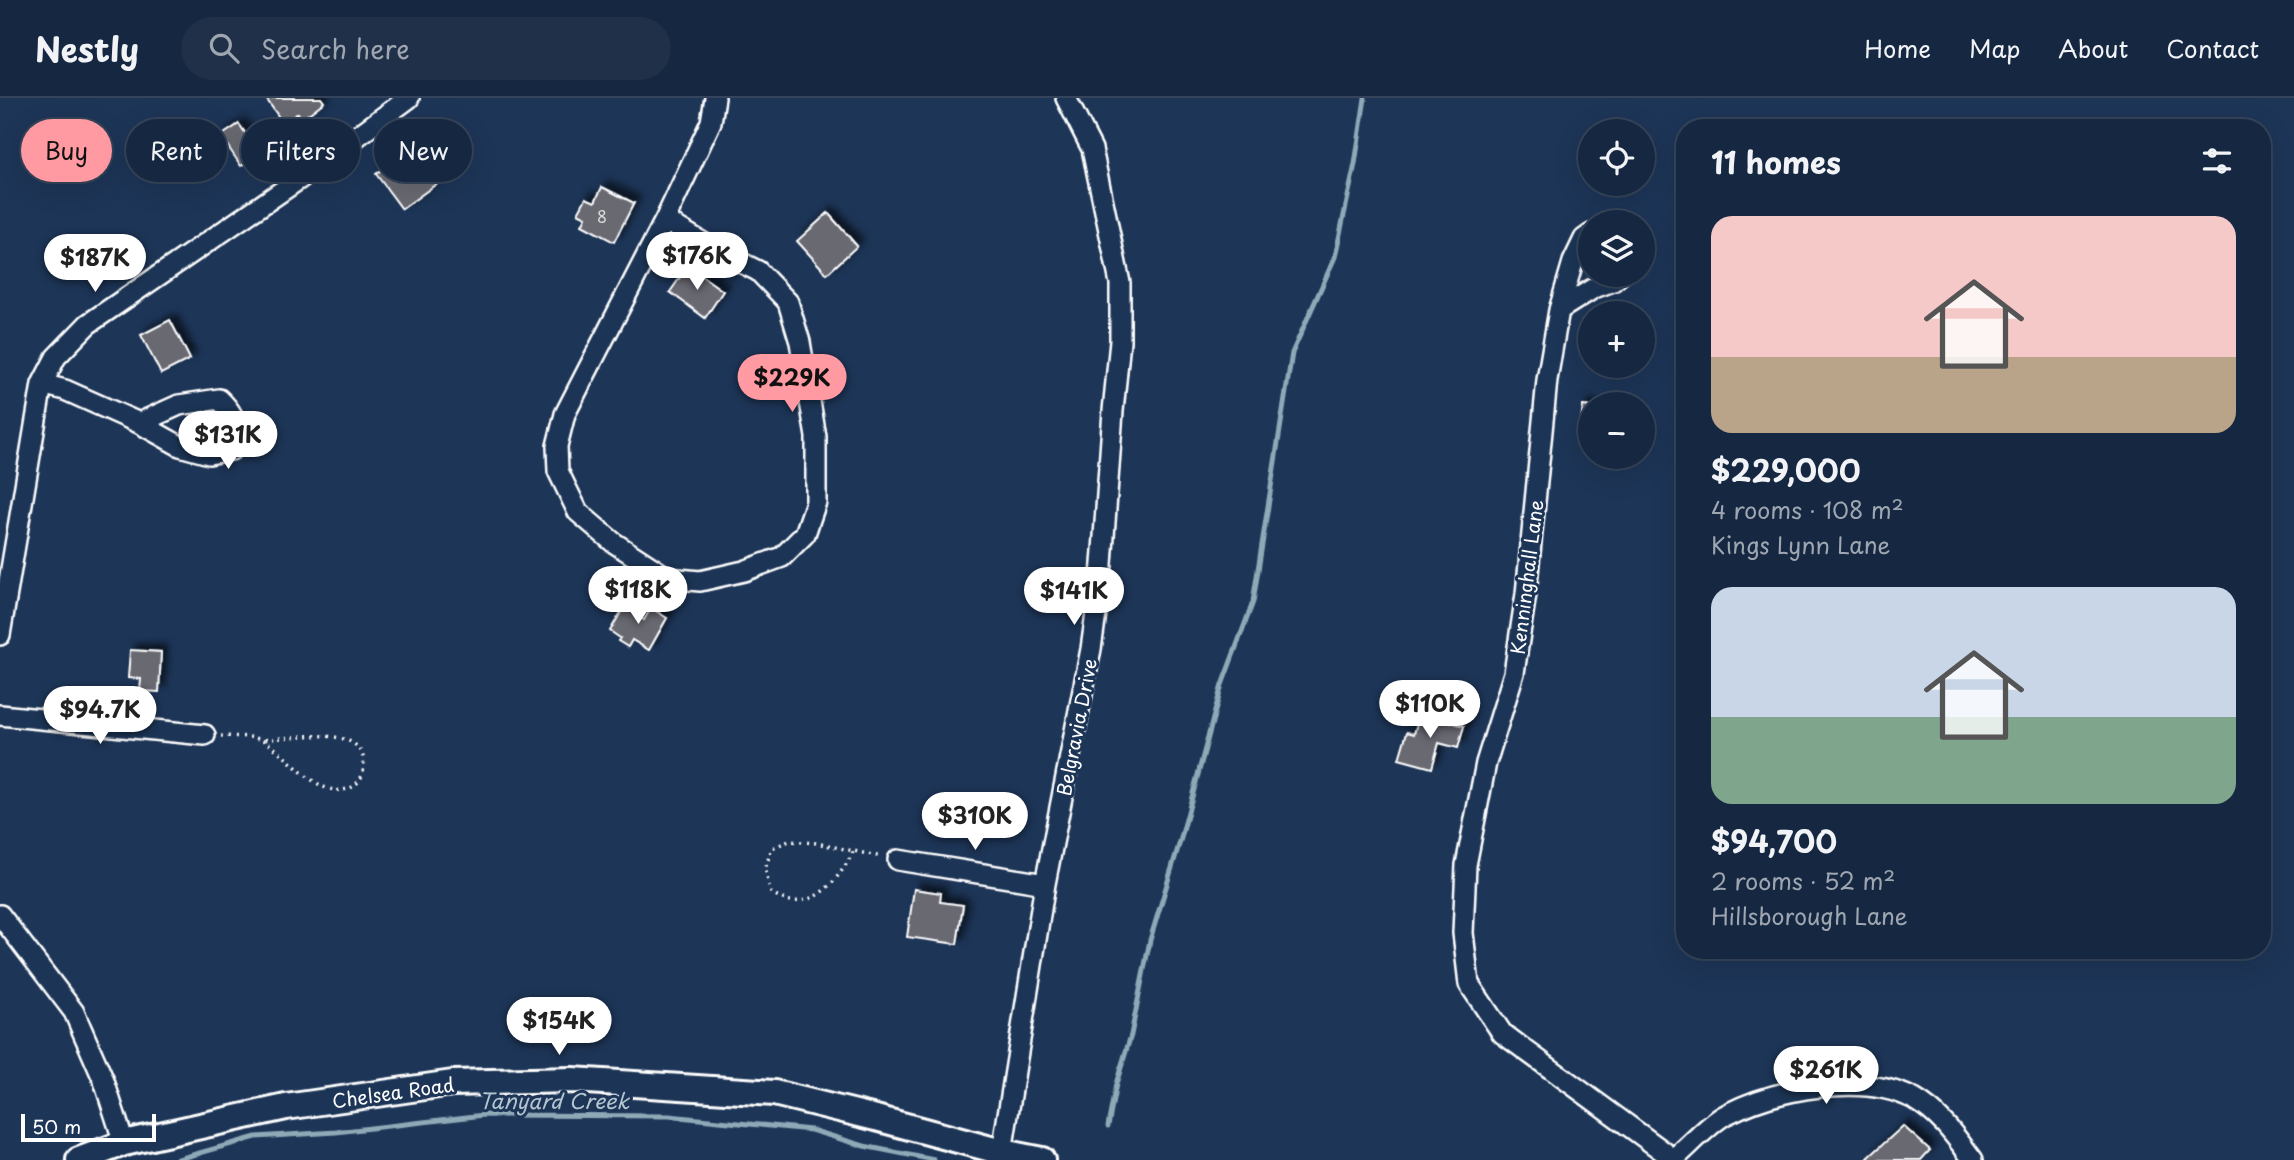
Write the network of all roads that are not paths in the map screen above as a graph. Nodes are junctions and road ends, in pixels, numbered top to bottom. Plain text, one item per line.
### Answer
1 (409, 98) edge
2 (715, 98) edge
3 (1066, 98) edge
4 (665, 220) junction
5 (1578, 252) edge
6 (1597, 287) edge
7 (1559, 310) junction
8 (42, 384) junction
9 (139, 423) dead end
10 (0, 635) edge
11 (0, 715) edge
12 (205, 735) road end
13 (898, 860) road end
14 (1045, 884) junction
15 (0, 915) edge
16 (124, 1143) junction
17 (1002, 1152) junction
18 (79, 1160) edge
19 (1042, 1160) edge
20 (1675, 1160) edge
21 (1973, 1160) edge

1 - 8 street
2 - 4 street
3 - 14 street, Belgravia Drive
4 - 4 street
5 - 7 street, Kenninghall Lane
6 - 7 street
7 - 20 street, Kenninghall Lane
8 - 9 street
8 - 10 street
11 - 12 street
13 - 14 street
14 - 17 street, Belgravia Drive
15 - 16 street
16 - 17 street, Chelsea Road
16 - 18 street, Chelsea Road
17 - 19 street, Chelsea Road
20 - 21 street

